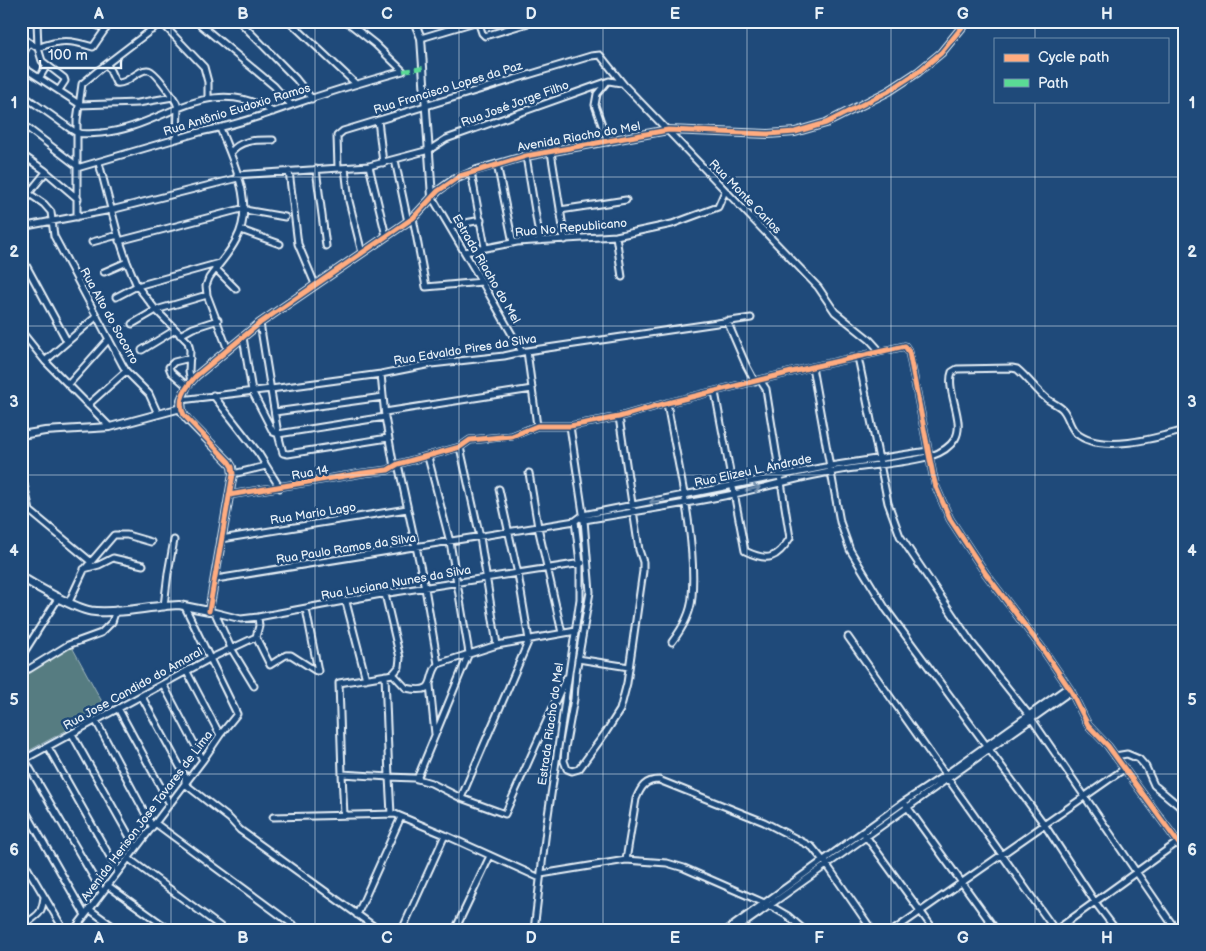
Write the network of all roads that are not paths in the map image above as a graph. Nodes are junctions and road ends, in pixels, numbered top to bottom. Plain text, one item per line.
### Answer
1 (37, 21) edge
2 (87, 21) edge
3 (111, 21) edge
4 (142, 21) edge
5 (196, 21) edge
6 (238, 21) edge
7 (289, 21) edge
8 (346, 21) edge
9 (414, 21) edge
10 (478, 21) edge
11 (535, 21) edge
12 (163, 22) edge
13 (966, 24) edge
14 (106, 29) junction
15 (152, 30) junction
16 (21, 38) edge
17 (422, 38) junction
18 (29, 42) junction
19 (38, 48) junction
20 (598, 54) joint
21 (21, 57) edge
22 (107, 64) junction
23 (47, 65) junction
24 (21, 66) edge
25 (614, 73) junction
26 (40, 77) junction
27 (608, 82) junction
28 (622, 83) junction
29 (356, 84) junction
30 (59, 90) junction
31 (21, 94) edge
32 (173, 96) junction
33 (208, 98) junction
34 (312, 99) junction
35 (79, 104) junction
36 (291, 105) junction
37 (427, 105) junction
38 (178, 107) junction
39 (273, 112) junction
40 (378, 120) junction
41 (21, 123) edge
42 (220, 128) junction
43 (668, 130) junction
44 (77, 133) junction
45 (177, 138) junction
46 (273, 140) dead end
47 (608, 142) junction
48 (429, 150) junction
49 (550, 152) junction
50 (230, 153) junction
51 (21, 154) edge
52 (526, 156) junction
53 (395, 160) junction
54 (99, 163) junction
55 (383, 163) junction
56 (498, 164) junction
57 (369, 166) junction
58 (77, 167) junction
59 (338, 168) junction
60 (345, 168) junction
61 (316, 169) junction
62 (289, 171) junction
63 (46, 172) junction
64 (471, 172) junction
65 (238, 177) junction
66 (725, 190) junction
67 (25, 191) edge
68 (432, 197) junction
69 (78, 199) junction
70 (626, 200) dead end
71 (245, 209) junction
72 (111, 210) junction
73 (560, 210) junction
74 (77, 217) junction
75 (286, 217) dead end
76 (410, 220) junction
77 (480, 220) junction
78 (52, 222) junction
79 (21, 226) edge
80 (450, 226) junction
81 (241, 230) junction
82 (118, 235) junction
83 (386, 236) junction
84 (616, 236) junction
85 (565, 240) junction
86 (120, 241) junction
87 (540, 241) junction
88 (92, 242) dead end
89 (513, 243) junction
90 (280, 244) dead end
91 (326, 246) dead end
92 (485, 247) junction
93 (465, 252) junction
94 (362, 253) junction
95 (21, 256) edge
96 (127, 262) junction
97 (220, 263) junction
98 (215, 268) junction
99 (104, 272) dead end
100 (622, 277) dead end
101 (482, 282) junction
102 (315, 284) junction
103 (137, 286) junction
104 (236, 289) dead end
105 (207, 295) junction
106 (116, 297) dead end
107 (156, 310) junction
108 (97, 316) junction
109 (750, 318) dead end
110 (218, 320) junction
111 (727, 321) junction
112 (260, 323) junction
113 (132, 324) dead end
114 (175, 330) junction
115 (21, 331) edge
116 (180, 335) junction
117 (243, 337) junction
118 (109, 339) junction
119 (67, 341) junction
120 (142, 350) dead end
121 (228, 350) junction
122 (525, 351) junction
123 (880, 352) junction
124 (858, 357) junction
125 (190, 358) junction
126 (45, 361) junction
127 (812, 367) junction
128 (126, 371) junction
129 (381, 374) junction
130 (757, 381) junction
131 (189, 384) junction
132 (68, 385) junction
133 (271, 389) junction
134 (532, 389) junction
135 (252, 391) junction
136 (714, 392) junction
137 (213, 395) junction
138 (383, 397) junction
139 (181, 400) junction
140 (667, 403) junction
141 (88, 405) junction
142 (181, 408) junction
143 (275, 412) junction
144 (158, 414) junction
145 (385, 414) junction
146 (619, 417) junction
147 (537, 426) junction
148 (570, 426) junction
149 (110, 428) junction
150 (1185, 430) edge
151 (278, 434) junction
152 (21, 436) edge
153 (388, 438) junction
154 (460, 447) junction
155 (929, 454) junction
156 (428, 457) junction
157 (881, 462) junction
158 (266, 466) junction
159 (396, 466) junction
160 (830, 469) junction
161 (21, 471) edge
162 (529, 473) dead end
163 (232, 474) junction
164 (779, 476) junction
165 (780, 483) junction
166 (731, 486) junction
167 (280, 488) junction
168 (499, 489) dead end
169 (733, 494) junction
170 (229, 495) junction
171 (684, 496) junction
172 (685, 503) junction
173 (633, 505) junction
174 (408, 509) junction
175 (634, 512) junction
176 (580, 519) junction
177 (538, 527) junction
178 (509, 533) junction
179 (480, 537) junction
180 (221, 539) junction
181 (174, 540) dead end
182 (151, 542) dead end
183 (450, 542) junction
184 (417, 548) junction
185 (90, 561) junction
186 (588, 562) junction
187 (580, 563) junction
188 (144, 565) dead end
189 (549, 569) junction
190 (84, 570) junction
191 (518, 574) junction
192 (21, 577) edge
193 (487, 578) junction
194 (216, 580) junction
195 (457, 583) junction
196 (425, 588) junction
197 (385, 594) junction
198 (59, 597) junction
199 (69, 602) junction
200 (346, 602) junction
201 (164, 606) junction
202 (185, 607) junction
203 (306, 608) junction
204 (116, 610) junction
205 (212, 612) junction
206 (258, 617) junction
207 (576, 631) junction
208 (562, 634) junction
209 (256, 637) junction
210 (848, 637) dead end
211 (529, 640) junction
212 (672, 642) dead end
213 (497, 645) junction
214 (231, 648) junction
215 (469, 653) junction
216 (21, 656) edge
217 (209, 659) junction
218 (578, 659) junction
219 (438, 664) junction
220 (629, 667) junction
221 (569, 671) junction
222 (21, 672) edge
223 (187, 672) junction
224 (393, 674) junction
225 (385, 675) junction
226 (366, 679) junction
227 (163, 684) junction
228 (430, 685) junction
229 (254, 686) dead end
230 (1070, 689) junction
231 (142, 697) junction
232 (119, 710) junction
233 (1030, 717) junction
234 (96, 721) junction
235 (72, 734) junction
236 (220, 735) junction
237 (435, 735) junction
238 (48, 747) junction
239 (987, 748) junction
240 (1115, 756) junction
241 (203, 760) junction
242 (23, 761) edge
243 (1124, 769) junction
244 (342, 774) junction
245 (389, 777) junction
246 (947, 777) junction
247 (417, 779) junction
248 (185, 784) junction
249 (1084, 796) junction
250 (461, 798) junction
251 (21, 803) edge
252 (170, 804) junction
253 (905, 804) junction
254 (1185, 811) edge
255 (391, 814) junction
256 (344, 815) junction
257 (273, 817) dead end
258 (401, 817) junction
259 (153, 824) junction
260 (1044, 824) junction
261 (864, 834) junction
262 (444, 835) junction
263 (1178, 842) junction
264 (136, 848) junction
265 (1185, 852) edge
266 (1003, 854) junction
267 (490, 856) junction
268 (21, 857) edge
269 (128, 858) junction
270 (626, 860) junction
271 (825, 862) junction
272 (118, 871) junction
273 (1136, 872) junction
274 (541, 876) junction
275 (963, 882) junction
276 (107, 886) junction
277 (102, 892) junction
278 (44, 897) junction
279 (1095, 902) junction
280 (766, 904) junction
281 (89, 909) junction
282 (920, 910) junction
283 (21, 911) edge
284 (54, 914) junction
285 (40, 915) junction
286 (85, 915) junction
287 (357, 915) junction
288 (28, 922) junction
289 (32, 930) edge
290 (64, 930) edge
291 (74, 930) edge
292 (118, 930) edge
293 (170, 930) edge
294 (225, 930) edge
295 (300, 930) edge
296 (378, 930) edge
297 (402, 930) edge
298 (455, 930) edge
299 (534, 930) edge
300 (726, 930) edge
301 (735, 930) edge
302 (804, 930) edge
303 (872, 930) edge
304 (894, 930) edge
305 (934, 930) edge
306 (996, 930) edge
307 (1056, 930) edge
308 (1116, 930) edge
309 (1176, 930) edge

1 - 19 street
2 - 14 street
3 - 14 street
4 - 15 street
5 - 36 street
6 - 34 street
7 - 29 street
8 - 29 street, Rua Antônio Eudoxio Ramos
9 - 17 street
10 - 11 street
10 - 17 street
12 - 15 street
12 - 33 street
13 - 43 street, Avenida Riacho do Mel
14 - 19 street
15 - 22 street
16 - 18 street
17 - 37 street
18 - 19 street
18 - 21 street
19 - 23 street
20 - 25 street, Rua Monte Carlos
20 - 37 street, Rua Francisco Lopes da Paz
22 - 32 street
22 - 35 street
23 - 26 street
23 - 30 street
24 - 26 street
25 - 27 street
25 - 28 street, Rua Monte Carlos
26 - 30 street
27 - 28 street, Rua José Jorge Filho
27 - 47 street
27 - 48 street, Rua José Jorge Filho
28 - 43 street, Rua Monte Carlos
29 - 34 street, Rua Antônio Eudoxio Ramos
30 - 35 street
31 - 44 street
32 - 35 street
32 - 38 street
33 - 38 street
33 - 39 street
34 - 36 street, Rua Antônio Eudoxio Ramos
35 - 44 street
36 - 39 street, Rua Antônio Eudoxio Ramos
37 - 40 street, Rua Francisco Lopes da Paz
37 - 48 street
38 - 44 street
38 - 45 street
39 - 42 street, Rua Antônio Eudoxio Ramos
40 - 55 street
40 - 59 street, Rua Francisco Lopes da Paz
41 - 58 street
42 - 45 street, Rua Antônio Eudoxio Ramos
42 - 50 street
43 - 47 street, Avenida Riacho do Mel
43 - 66 street, Rua Monte Carlos
44 - 58 street
45 - 54 street, Rua Antônio Eudoxio Ramos
46 - 50 street
47 - 49 street, Avenida Riacho do Mel
48 - 53 street, Rua José Jorge Filho
48 - 68 street
49 - 52 street, Avenida Riacho do Mel
49 - 73 street
50 - 65 street
51 - 63 street
52 - 56 street, Avenida Riacho do Mel
52 - 87 street
53 - 55 street, Rua José Jorge Filho
53 - 76 street
54 - 58 street, Rua Antônio Eudoxio Ramos
54 - 72 street
55 - 57 street, Rua José Jorge Filho
56 - 64 street, Avenida Riacho do Mel
56 - 89 street
57 - 60 street, Rua José Jorge Filho
57 - 83 street
58 - 69 street
59 - 60 street, Rua José Jorge Filho
59 - 61 street, Rua José Jorge Filho
60 - 94 street
61 - 62 street, Rua José Jorge Filho
61 - 91 street
62 - 65 street, Rua José Jorge Filho
62 - 102 street
63 - 67 street
63 - 69 street
64 - 68 street, Avenida Riacho do Mel
64 - 77 street
65 - 71 street
65 - 72 street, Rua José Jorge Filho
66 - 84 street, Rua No Republicano
66 - 123 street, Rua Monte Carlos
67 - 78 street, Rua Alto do Socorro
67 - 79 street
68 - 76 street, Avenida Riacho do Mel
68 - 80 street, Estrada Riacho do Mel
69 - 74 street
70 - 73 street
71 - 75 street
71 - 81 street
71 - 86 street
72 - 74 street, Rua José Jorge Filho
72 - 82 street
73 - 85 street
74 - 78 street, Rua José Jorge Filho
76 - 83 street, Avenida Riacho do Mel
76 - 101 street
77 - 80 street
77 - 92 street
78 - 79 street, Rua José Jorge Filho
78 - 108 street, Rua Alto do Socorro
80 - 93 street, Estrada Riacho do Mel
81 - 90 street
81 - 97 street
82 - 86 street
82 - 88 street
83 - 94 street, Avenida Riacho do Mel
84 - 85 street, Rua No Republicano
84 - 100 street
85 - 87 street, Rua No Republicano
86 - 96 street
87 - 89 street, Rua No Republicano
89 - 92 street, Rua No Republicano
92 - 93 street, Rua No Republicano
93 - 101 street, Estrada Riacho do Mel
94 - 102 street, Avenida Riacho do Mel
95 - 119 street
96 - 99 street
96 - 103 street
97 - 98 street
97 - 103 street
98 - 104 street
98 - 105 street
101 - 122 street, Estrada Riacho do Mel
102 - 112 street, Avenida Riacho do Mel
103 - 106 street
103 - 107 street
105 - 107 street
105 - 110 street
107 - 113 street
107 - 114 street
108 - 118 street, Rua Alto do Socorro
108 - 119 street
109 - 111 street, Rua Edvaldo Pires da Silva
110 - 116 street
110 - 121 street
111 - 122 street, Rua Edvaldo Pires da Silva
111 - 130 street
112 - 117 street, Avenida Riacho do Mel
112 - 133 street
114 - 116 street
114 - 120 street
115 - 126 street
116 - 125 street
117 - 121 street, Avenida Riacho do Mel
117 - 135 street
118 - 128 street, Rua Alto do Socorro
118 - 132 street
119 - 126 street
121 - 131 street, Avenida Riacho do Mel
122 - 129 street, Rua Edvaldo Pires da Silva
122 - 134 street, Estrada Riacho do Mel
123 - 124 street
123 - 155 street
124 - 127 street
124 - 157 street
125 - 131 street
125 - 131 street
126 - 132 street
127 - 130 street
127 - 160 street
128 - 141 street
128 - 144 street, Rua Alto do Socorro
129 - 133 street, Rua Edvaldo Pires da Silva
129 - 138 street
130 - 136 street
130 - 164 street
131 - 139 street, Avenida Riacho do Mel
132 - 141 street
133 - 135 street, Rua Edvaldo Pires da Silva
133 - 143 street
134 - 145 street
134 - 147 street, Estrada Riacho do Mel
135 - 137 street, Rua Edvaldo Pires da Silva
135 - 151 street
136 - 140 street
136 - 166 street
137 - 139 street, Rua Edvaldo Pires da Silva
137 - 158 street
138 - 143 street
138 - 145 street
139 - 142 street
140 - 146 street
140 - 171 street
141 - 149 street
142 - 144 street
142 - 163 street
143 - 151 street
144 - 149 street
145 - 151 street
145 - 153 street
146 - 148 street
146 - 173 street
147 - 148 street
147 - 154 street, Rua 14
148 - 176 street, Estrada Riacho do Mel
149 - 152 street
150 - 155 street
151 - 153 street
153 - 159 street
154 - 156 street, Rua 14
154 - 179 street
155 - 157 street, Rua Elizeu L. Andrade
155 - 230 street
156 - 159 street, Rua 14
156 - 183 street
157 - 160 street, Rua Elizeu L. Andrade
157 - 233 street
158 - 163 street
158 - 167 street
159 - 167 street, Rua 14
159 - 174 street
160 - 164 street, Rua Elizeu L. Andrade
160 - 165 street, Rua Elizeu L. Andrade
160 - 239 street
161 - 185 street
162 - 177 street
163 - 170 street
164 - 165 street
164 - 166 street, Rua Elizeu L. Andrade
169 -> 165 street, Rua Elizeu L. Andrade
165 - 169 street
166 - 169 street
166 - 171 street, Rua Elizeu L. Andrade
167 - 170 street, Rua 14
168 - 178 street
169 - 172 street, Rua Elizeu L. Andrade
170 - 180 street
171 - 172 street
171 -> 173 street, Rua Elizeu L. Andrade
172 - 175 street, Rua Elizeu L. Andrade
172 - 212 street
173 - 175 street
173 - 176 street, Rua Elizeu L. Andrade
174 - 180 street, Rua Mario Lago
174 - 184 street
175 - 176 street, Rua Elizeu L. Andrade
175 - 220 street
176 - 177 street, Rua Paulo Ramos da Silva
176 - 186 street, Estrada Riacho do Mel
176 - 187 street, Estrada Riacho do Mel
177 - 178 street, Rua Paulo Ramos da Silva
177 - 189 street
178 - 179 street, Rua Paulo Ramos da Silva
178 - 191 street
179 - 183 street, Rua Paulo Ramos da Silva
179 - 193 street
180 - 194 street
181 - 201 street
182 - 185 street
183 - 184 street, Rua Paulo Ramos da Silva
183 - 195 street
184 - 194 street, Rua Paulo Ramos da Silva
184 - 196 street
185 - 190 street
186 - 187 street, Rua Luciana Nunes da Silva
186 - 218 street, Estrada Riacho do Mel
187 - 189 street, Rua Luciana Nunes da Silva
187 - 207 street, Estrada Riacho do Mel
188 - 190 street
189 - 191 street, Rua Luciana Nunes da Silva
189 - 208 street
190 - 199 street
191 - 193 street, Rua Luciana Nunes da Silva
191 - 211 street
192 - 198 main road
193 - 195 street, Rua Luciana Nunes da Silva
193 - 213 street
194 - 205 street
195 - 196 street, Rua Luciana Nunes da Silva
195 - 215 street
196 - 197 street, Rua Luciana Nunes da Silva
196 - 219 street
197 - 200 street, Rua Luciana Nunes da Silva
197 - 224 street
198 - 199 main road
198 - 216 street
199 - 204 main road
200 - 203 street, Rua Luciana Nunes da Silva
200 - 226 street
201 - 202 street
201 - 204 main road
202 - 205 street
202 - 217 street
203 - 206 street, Rua Luciana Nunes da Silva
203 - 209 street
204 - 222 street
205 - 206 street, Rua Luciana Nunes da Silva
205 - 214 street
206 - 209 street
207 - 208 street
207 - 221 street, Estrada Riacho do Mel
208 - 211 street
209 - 214 street, Rua Jose Candido do Amaral
210 - 246 street
211 - 213 street
211 - 250 street
213 - 215 street
214 - 217 street, Rua Jose Candido do Amaral
214 - 229 street
215 - 219 street
215 - 237 street
217 - 223 street, Rua Jose Candido do Amaral
217 - 236 street, Avenida Herison Jose Tavares de Lima
218 - 220 street
218 - 220 street, Estrada Riacho do Mel
219 - 228 street
221 - 250 street
221 - 274 street, Estrada Riacho do Mel
223 - 227 street, Rua Jose Candido do Amaral
223 - 236 street
224 - 225 street
224 - 228 street
225 - 226 street
225 - 245 street
226 - 244 street
227 - 231 street, Rua Jose Candido do Amaral
227 - 241 street
228 - 237 street
230 - 233 street
230 - 240 street
231 - 232 street, Rua Jose Candido do Amaral
231 - 248 street
232 - 234 street, Rua Jose Candido do Amaral
232 - 252 street
233 - 239 street
233 - 249 street
234 - 235 street, Rua Jose Candido do Amaral
234 - 259 street
235 - 238 street, Rua Jose Candido do Amaral
235 - 264 street
236 - 241 street, Avenida Herison Jose Tavares de Lima
237 - 247 street
238 - 242 street, Rua Jose Candido do Amaral
238 - 272 street
239 - 246 street
239 - 260 street
240 - 243 street
240 - 254 street
241 - 248 street, Avenida Herison Jose Tavares de Lima
242 - 277 street
243 - 249 street
243 - 263 street
244 - 245 street
244 - 256 street
245 - 247 street
245 - 255 street
246 - 253 street
246 - 266 street
247 - 250 street
248 - 252 street, Avenida Herison Jose Tavares de Lima
248 - 287 street
249 - 260 street
249 - 273 street
251 - 286 street
252 - 259 street, Avenida Herison Jose Tavares de Lima
253 - 261 street
253 - 275 street
255 - 256 street
255 - 258 street
256 - 257 street
258 - 262 street
258 - 287 street
259 - 264 street, Avenida Herison Jose Tavares de Lima
259 - 295 street
260 - 266 street
260 - 279 street
261 - 271 street
261 - 282 street
262 - 267 street
262 - 297 street
263 - 265 street
263 - 273 street
264 - 269 street, Avenida Herison Jose Tavares de Lima
266 - 275 street
266 - 307 street
267 - 274 street
267 - 298 street
268 - 278 street
269 - 272 street, Avenida Herison Jose Tavares de Lima
269 - 294 street
270 - 271 street
270 - 274 street
270 - 280 street
271 - 280 street
271 - 303 street
272 - 276 street, Avenida Herison Jose Tavares de Lima
273 - 279 street
273 - 309 street
274 - 299 street, Estrada Riacho do Mel
275 - 282 street
275 - 306 street
276 - 277 street, Avenida Herison Jose Tavares de Lima
276 - 293 street
277 - 281 street, Avenida Herison Jose Tavares de Lima
278 - 284 street
278 - 285 street
279 - 307 street
279 - 308 street
280 - 300 street
280 - 301 street
280 - 302 street
281 - 286 street, Avenida Herison Jose Tavares de Lima
281 - 292 street
282 - 304 street
282 - 305 street
283 - 288 street
284 - 285 street
284 - 290 street
285 - 288 street
286 - 291 street, Avenida Herison Jose Tavares de Lima
287 - 296 street
288 - 289 street

